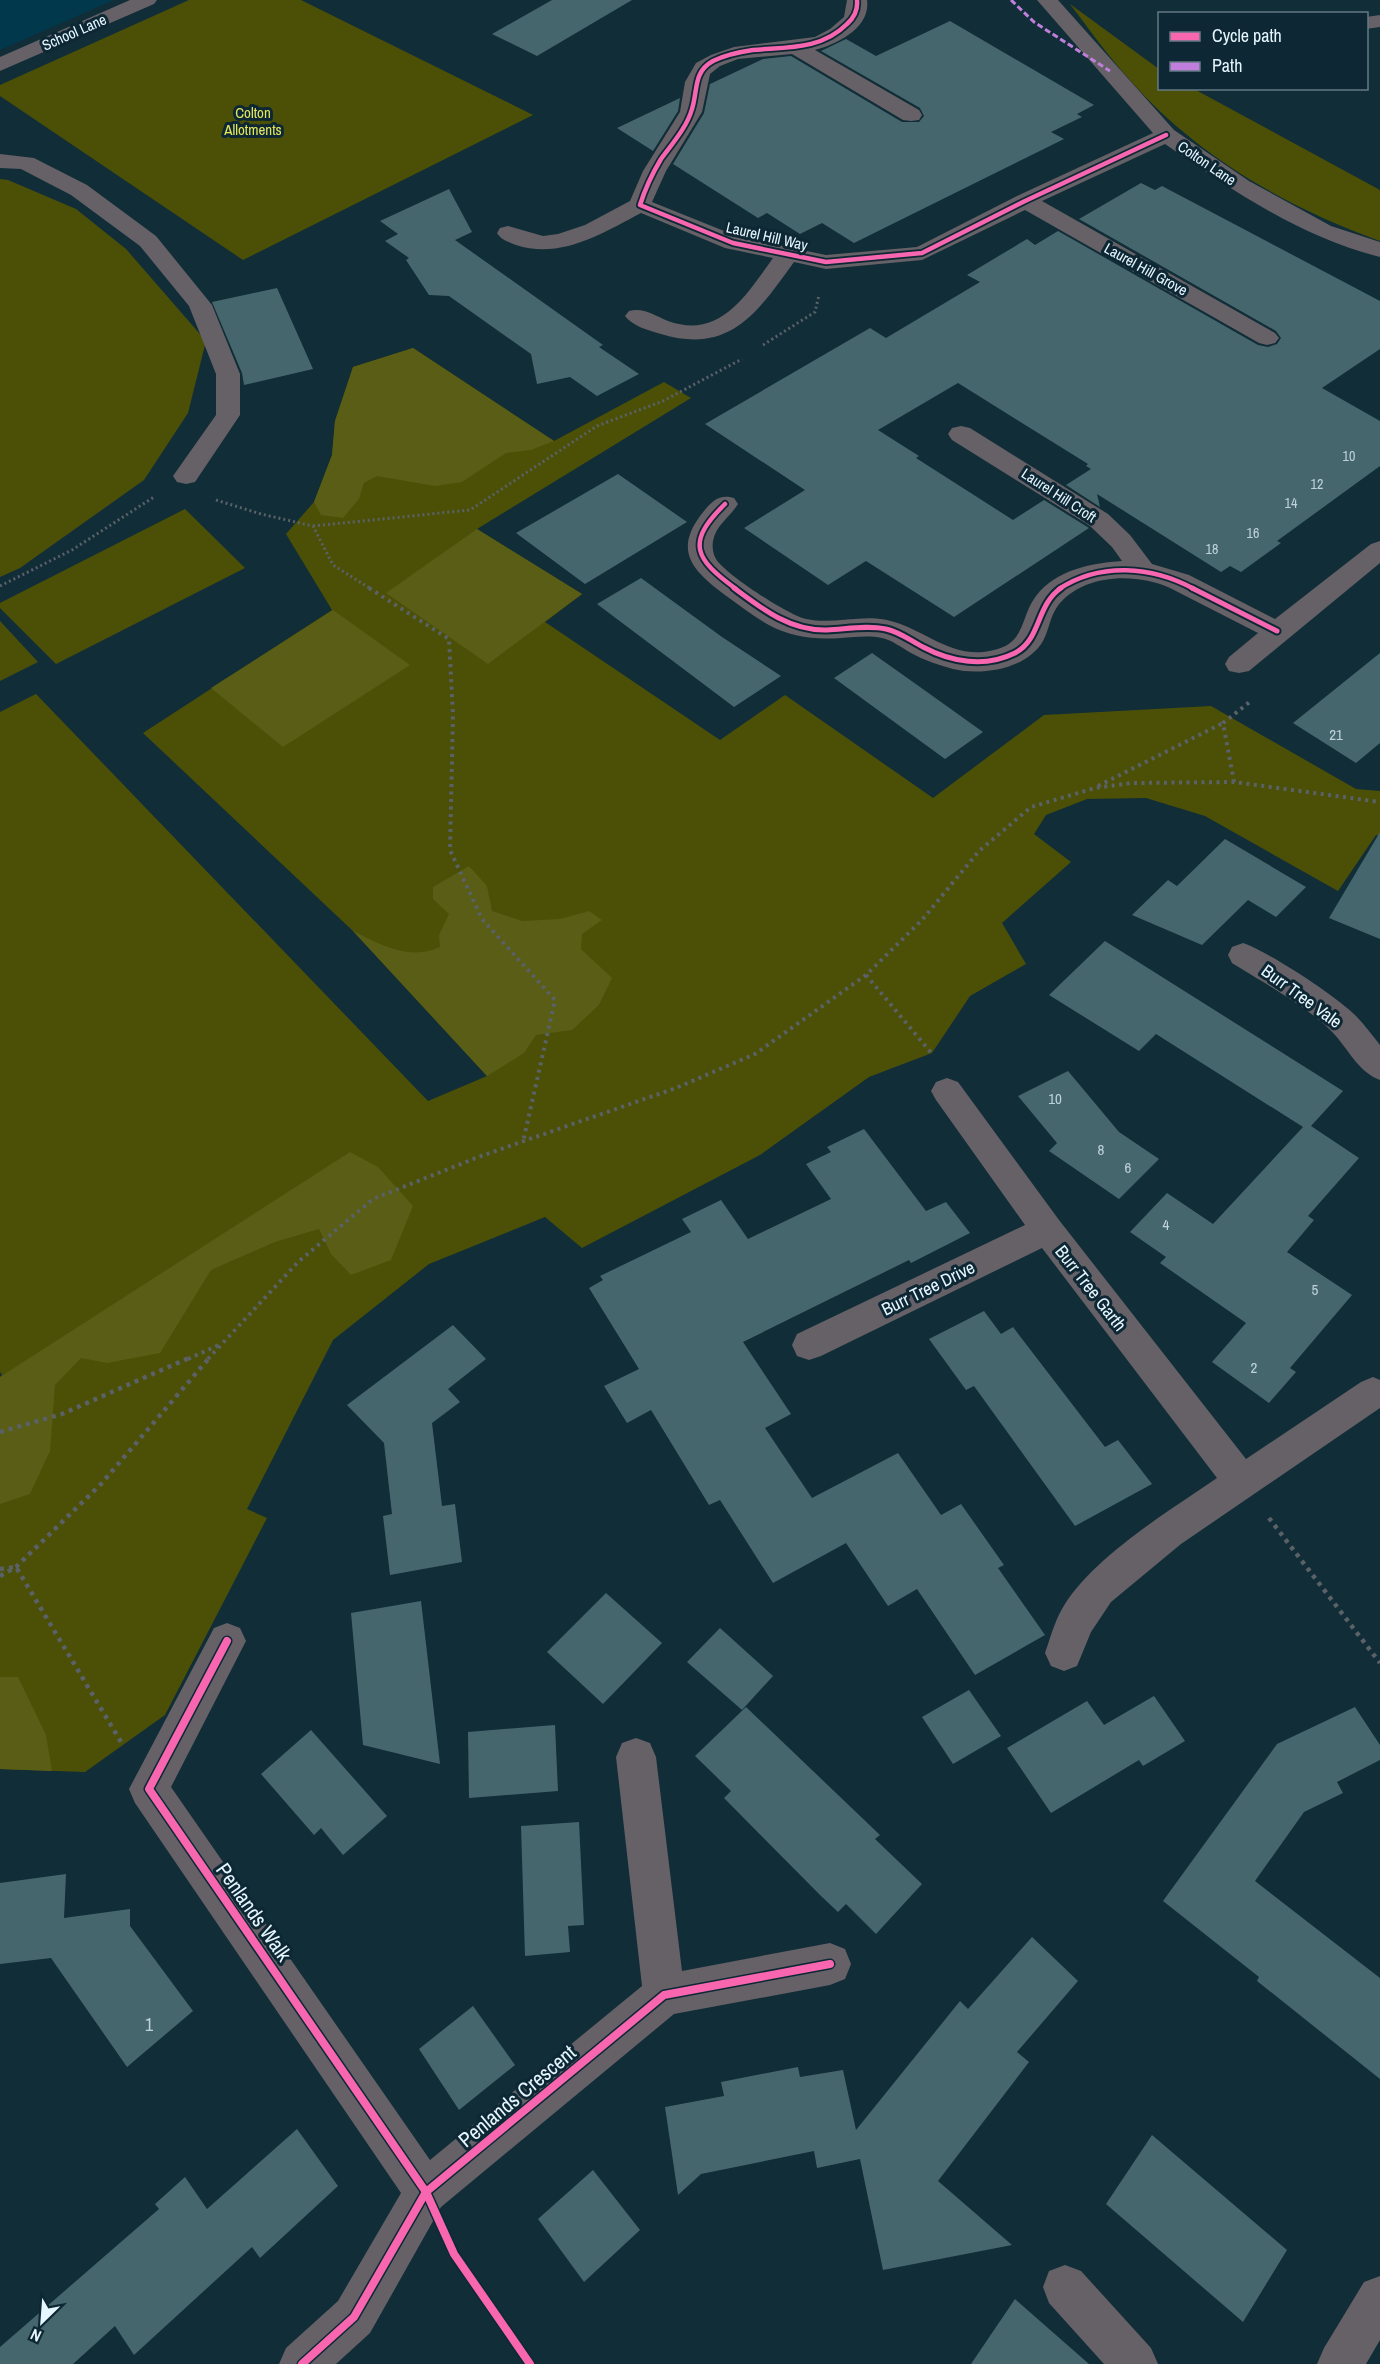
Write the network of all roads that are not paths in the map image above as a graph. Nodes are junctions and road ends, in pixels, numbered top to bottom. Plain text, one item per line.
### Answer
1 (147, 0) edge
2 (856, 0) edge
3 (1047, 0) edge
4 (796, 47) junction
5 (0, 65) edge
6 (911, 115) dead end
7 (1166, 135) junction
8 (0, 161) edge
9 (1025, 201) junction
10 (640, 205) junction
11 (508, 233) dead end
12 (1380, 250) edge
13 (788, 254) junction
14 (637, 316) dead end
15 (1267, 338) dead end
16 (961, 434) dead end
17 (186, 476) road end
18 (726, 504) dead end
19 (1380, 550) edge
20 (1143, 572) junction
21 (1277, 631) junction
22 (1239, 664) dead end
23 (1243, 955) dead end
24 (1380, 1067) edge
25 (947, 1091) road end
26 (1047, 1230) junction
27 (809, 1345) dead end
28 (1378, 1391) edge
29 (1241, 1480) junction
30 (227, 1641) dead end
31 (1064, 1653) dead end
32 (636, 1757) dead end
33 (830, 1964) dead end
34 (664, 1995) junction
35 (426, 2192) junction
36 (1065, 2288) dead end
37 (1380, 2298) edge
38 (302, 2364) edge
39 (1135, 2364) edge
40 (1340, 2364) edge

1 - 5 street, School Lane
2 - 4 street
3 - 7 street, Colton Lane
4 - 6 street
4 - 10 street
7 - 9 street, Laurel Hill Way
7 - 12 street, Colton Lane
8 - 17 street
9 - 13 street, Laurel Hill Way
9 - 15 street, Laurel Hill Grove
10 - 11 street
10 - 13 street, Laurel Hill Way
13 - 14 street
16 - 20 street, Laurel Hill Croft
18 - 20 street
19 - 21 street
20 - 21 street
21 - 22 street
23 - 24 street, Burr Tree Vale
25 - 26 street, Burr Tree Garth
26 - 27 street, Burr Tree Drive
26 - 29 street, Burr Tree Garth
28 - 29 street
29 - 31 street
30 - 35 street, Penlands Walk
32 - 34 street
33 - 34 street, Penlands Crescent
34 - 35 street, Penlands Crescent
35 - 38 street, Penlands Crescent
36 - 39 street
37 - 40 street

